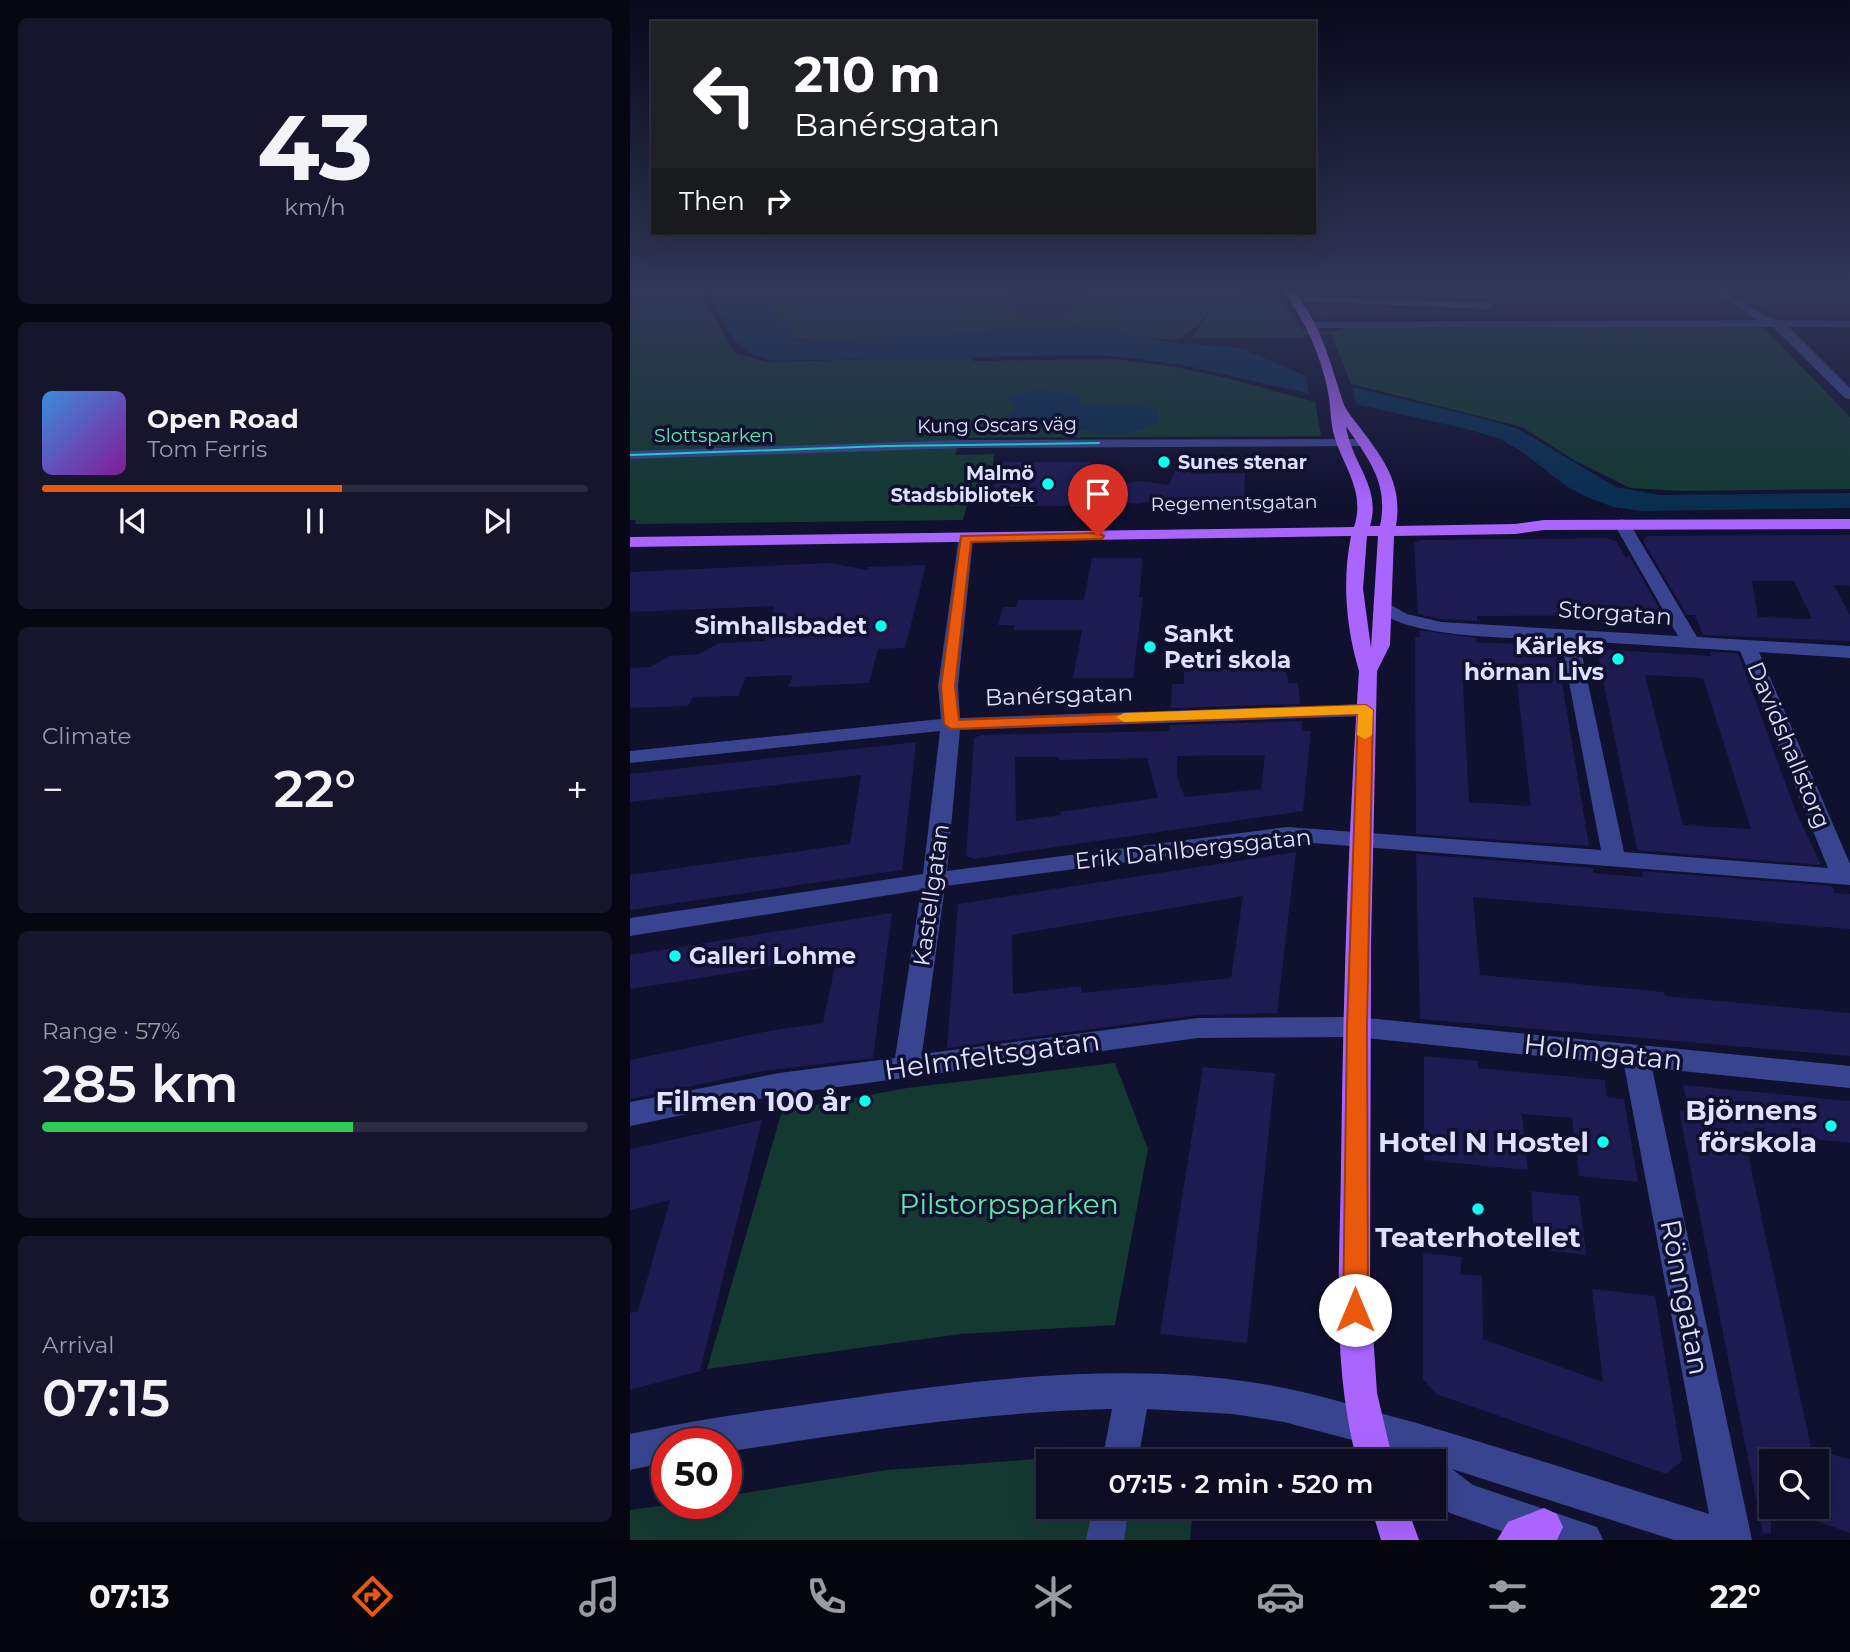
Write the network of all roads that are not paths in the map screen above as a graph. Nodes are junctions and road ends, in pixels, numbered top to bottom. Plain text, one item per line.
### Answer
1 (1325, 362) edge
2 (1816, 362) edge
3 (1850, 396) edge
4 (1850, 402) edge
5 (1337, 405) junction
6 (1344, 443) junction
7 (1364, 443) junction
8 (630, 455) edge
9 (1622, 524) junction
10 (1850, 524) edge
11 (1544, 525) junction
12 (1362, 527) junction
13 (1388, 527) junction
14 (630, 534) edge
15 (965, 539) junction
16 (630, 542) edge
17 (1382, 613) junction
18 (1569, 635) junction
19 (1691, 643) junction
20 (1747, 646) junction
21 (1850, 652) edge
22 (1368, 671) junction
23 (1366, 710) junction
24 (951, 724) junction
25 (630, 757) edge
26 (1360, 838) junction
27 (1614, 859) junction
28 (1847, 877) edge
29 (934, 880) junction
30 (630, 927) edge
31 (1357, 1027) junction
32 (1636, 1055) junction
33 (907, 1066) junction
34 (1850, 1077) edge
35 (630, 1114) edge
36 (1132, 1392) junction
37 (1363, 1425) junction
38 (1122, 1449) edge
39 (1371, 1449) edge
40 (1395, 1449) edge
41 (630, 1452) edge
42 (1446, 1488) edge
43 (1109, 1519) edge
44 (1393, 1519) edge
45 (1530, 1534) edge
46 (1105, 1540) edge
47 (1401, 1540) edge
48 (1584, 1540) edge
49 (1733, 1540) edge

1 - 5 main road
2 - 3 street
3 - 4 street
5 - 6 main road
5 - 7 main road
6 - 7 street, Kung Oscars väg
6 - 8 street, Kung Oscars väg
6 - 12 main road
7 - 13 main road
9 - 10 main road, Regementsgatan
9 - 11 main road, Regementsgatan
9 - 19 street
11 - 13 main road, Regementsgatan
11 - 13 main road, Regementsgatan
12 - 13 main road, Regementsgatan
12 - 14 main road, Regementsgatan
12 - 15 main road, Regementsgatan
12 - 22 main road
13 - 17 main road
15 - 16 main road, Regementsgatan
15 - 24 street, Kastellgatan
17 - 18 street, Storgatan
17 - 22 main road
18 - 19 street, Storgatan
18 - 27 street
19 - 20 street, Storgatan
20 - 21 street, Storgatan
20 - 28 street, Davidshallstorg
22 - 23 main road
23 - 24 street, Banérsgatan
23 - 26 main road
24 - 25 street, Banérsgatan
24 - 29 street, Kastellgatan
26 - 27 street, Erik Dahlbergsgatan
26 - 29 street, Erik Dahlbergsgatan
26 - 31 main road
27 - 28 street, Erik Dahlbergsgatan
29 - 30 street, Erik Dahlbergsgatan
29 - 33 street, Kastellgatan
31 - 32 street, Holmgatan
31 - 33 street, Helmfeltsgatan
31 - 37 main road
32 - 34 street, Holmgatan
32 - 49 street, Rönngatan
33 - 35 street, Helmfeltsgatan
36 - 37 street
36 - 38 street
36 - 41 street
37 - 39 main road
37 - 40 street
37 - 49 street
42 - 45 street
43 - 46 street
44 - 47 main road
45 - 48 street

